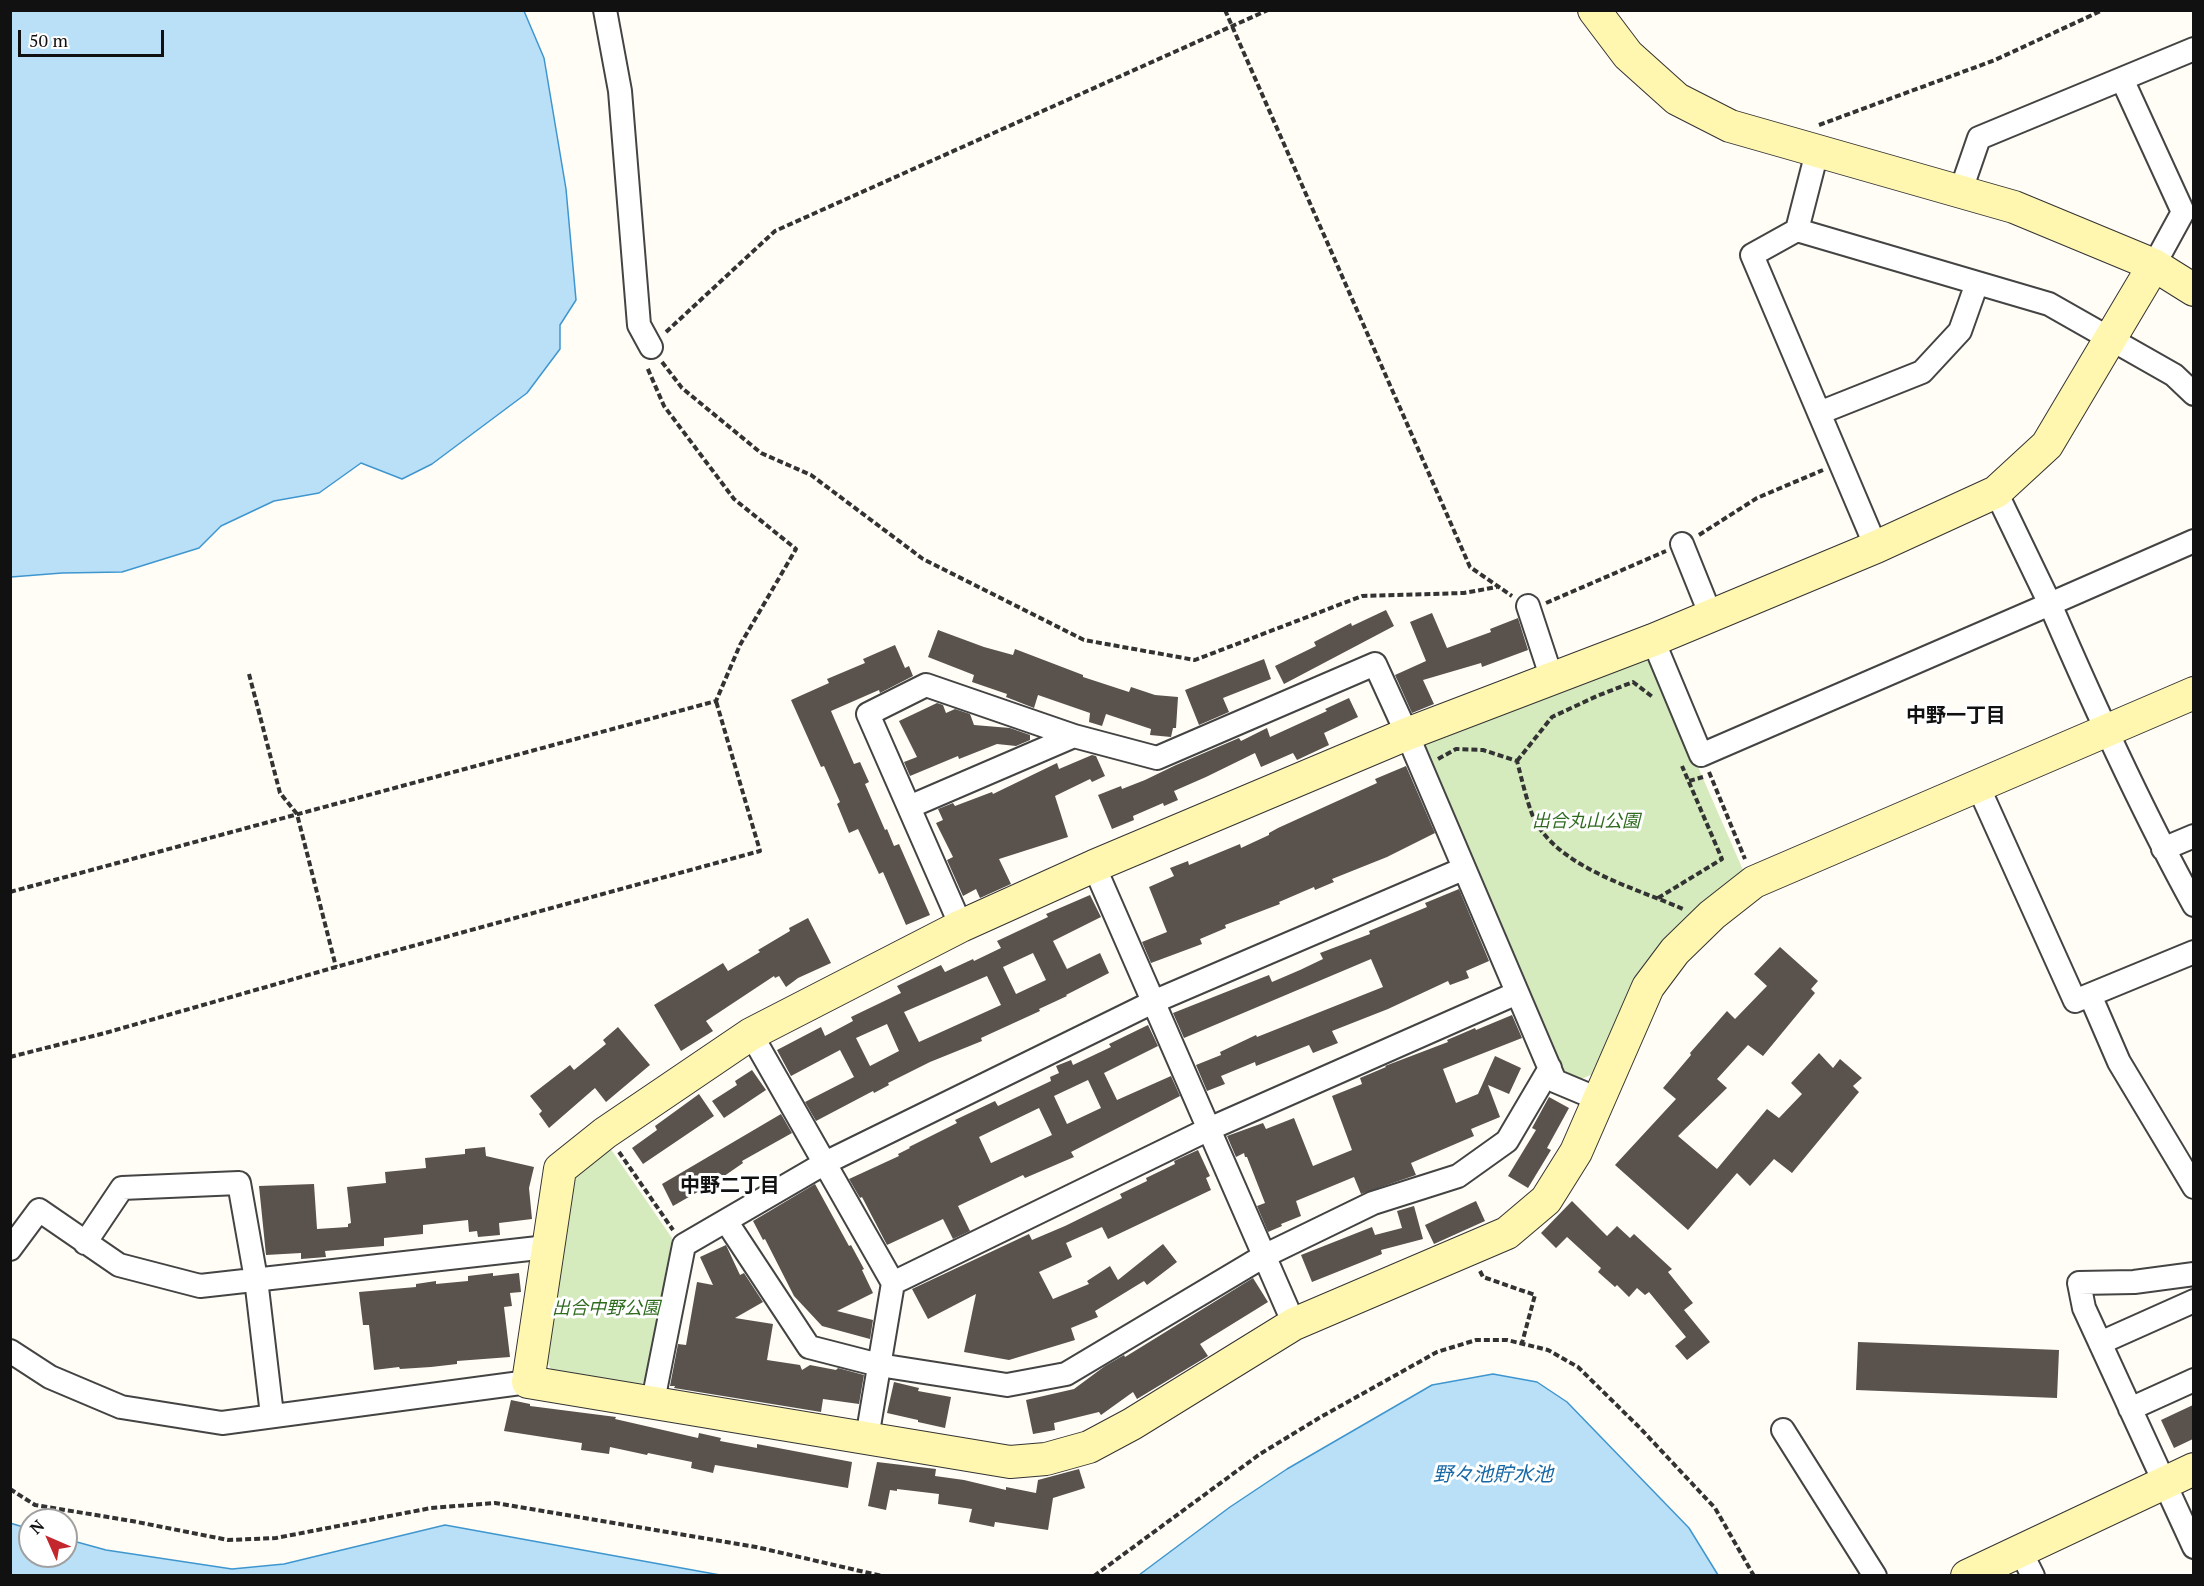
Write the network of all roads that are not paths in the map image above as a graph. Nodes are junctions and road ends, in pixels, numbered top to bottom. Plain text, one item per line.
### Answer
1 (605, 10) edge
2 (1594, 10) edge
3 (2193, 49) edge
4 (2122, 79) junction
5 (1807, 149) junction
6 (1960, 192) junction
7 (1797, 230) junction
8 (2154, 265) junction
9 (1977, 283) junction
10 (2193, 290) edge
11 (2110, 339) junction
12 (651, 346) road end
13 (2193, 394) edge
14 (1819, 413) junction
15 (1996, 492) junction
16 (2193, 541) edge
17 (1682, 544) road end
18 (1876, 547) junction
19 (2050, 604) junction
20 (1528, 606) road end
21 (1711, 616) junction
22 (1653, 640) junction
23 (1552, 679) junction
24 (2193, 693) edge
25 (2105, 731) junction
26 (1407, 734) junction
27 (1074, 736) junction
28 (1978, 786) junction
29 (909, 807) junction
30 (2193, 836) edge
31 (2163, 849) junction
32 (1094, 866) junction
33 (1463, 869) junction
34 (2193, 905) edge
35 (961, 926) junction
36 (2193, 952) edge
37 (1516, 993) junction
38 (2090, 994) junction
39 (1153, 1002) junction
40 (751, 1034) junction
41 (1550, 1068) junction
42 (1598, 1099) junction
43 (1209, 1129) junction
44 (825, 1162) junction
45 (2193, 1187) edge
46 (726, 1221) junction
47 (85, 1242) junction
48 (547, 1247) junction
49 (10, 1249) edge
50 (1264, 1256) junction
51 (2193, 1274) edge
52 (256, 1279) junction
53 (892, 1283) junction
54 (2193, 1302) edge
55 (1294, 1324) junction
56 (2100, 1343) junction
57 (10, 1351) edge
58 (879, 1365) junction
59 (2193, 1380) edge
60 (528, 1382) junction
61 (653, 1401) junction
62 (2130, 1409) junction
63 (272, 1415) junction
64 (1783, 1430) dead end
65 (867, 1438) junction
66 (2193, 1469) edge
67 (2164, 1482) junction
68 (2193, 1547) edge
69 (2026, 1563) edge
70 (1875, 1575) edge
71 (1967, 1575) edge

1 - 12 street
2 - 5 street
3 - 4 street
4 - 6 street
4 - 8 street
5 - 6 street
5 - 7 street
6 - 8 street
7 - 9 street
7 - 14 street
8 - 10 street
8 - 11 street
9 - 11 street
9 - 14 street
11 - 13 street
11 - 15 street
14 - 18 street
15 - 18 street
15 - 19 street
16 - 19 street
17 - 21 street
18 - 21 street
19 - 22 street
19 - 25 street
20 - 23 street
21 - 22 street
22 - 23 street
23 - 26 street
24 - 25 street
25 - 28 street
25 - 31 street
26 - 27 street
26 - 32 street
26 - 33 street
27 - 29 street
27 - 29 street
28 - 38 street
28 - 42 street
29 - 35 street
30 - 31 street
31 - 34 street
32 - 35 street
32 - 39 street
33 - 37 street
33 - 39 street
35 - 40 street
36 - 38 street
37 - 41 street
37 - 43 street
38 - 45 street
39 - 43 street
39 - 44 street
40 - 44 street
40 - 48 street
41 - 42 street
41 - 50 street
42 - 55 street
43 - 50 street
43 - 53 street
44 - 46 street
44 - 53 street
46 - 58 street
46 - 61 street
47 - 49 street
47 - 52 street
47 - 52 street
48 - 52 street
48 - 60 street
50 - 55 street
50 - 58 street
51 - 56 street
52 - 63 street
53 - 58 street
54 - 56 street
55 - 65 street
56 - 62 street
57 - 63 street
58 - 65 street
59 - 62 street
60 - 61 street
60 - 63 street
61 - 65 street
62 - 67 street
64 - 70 street
66 - 67 street
67 - 68 street
67 - 69 street
69 - 71 street

